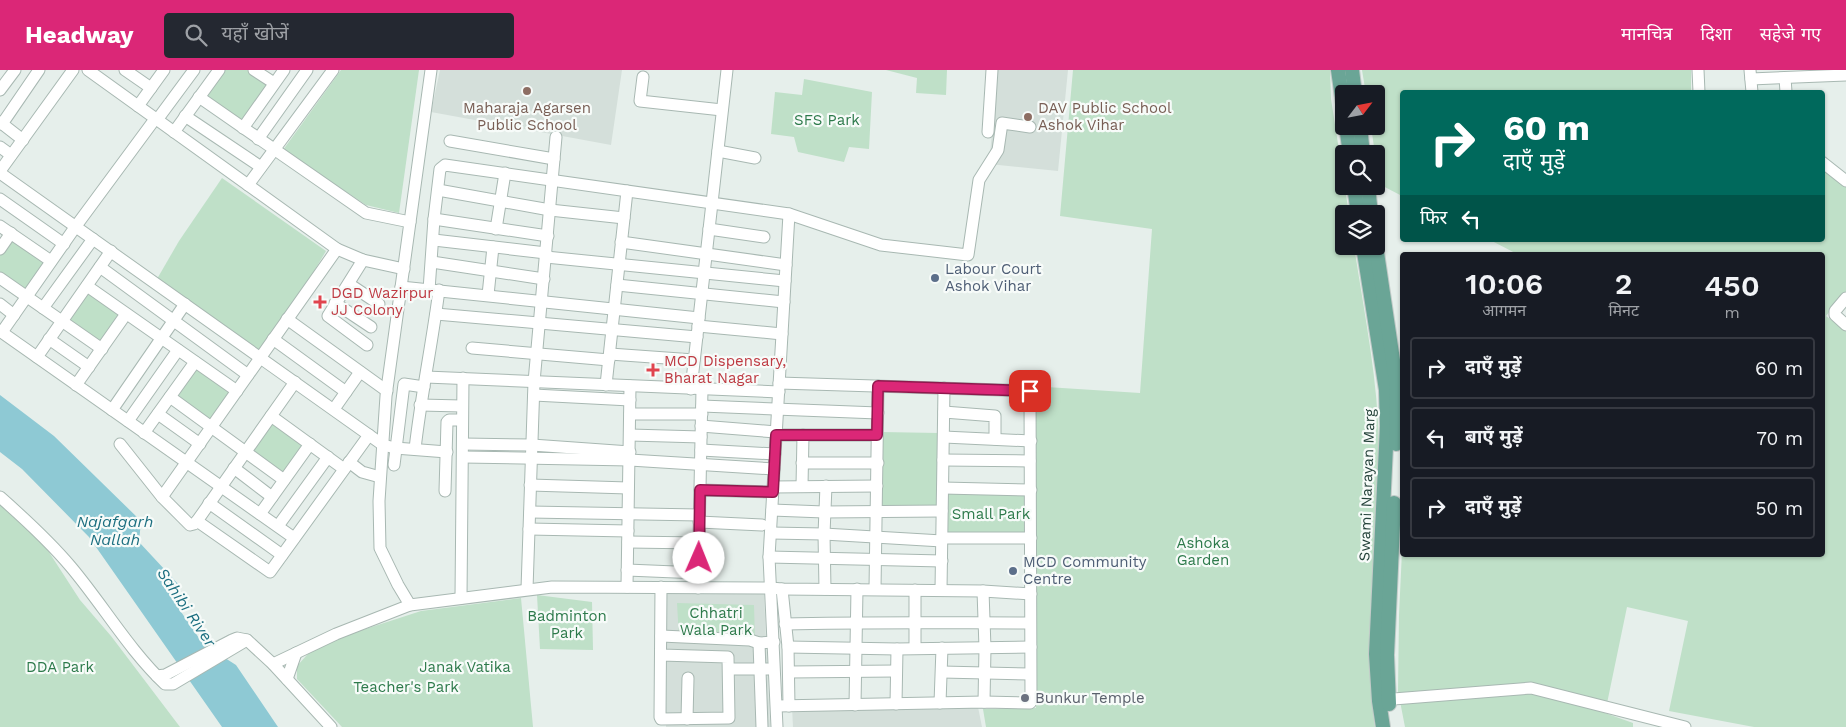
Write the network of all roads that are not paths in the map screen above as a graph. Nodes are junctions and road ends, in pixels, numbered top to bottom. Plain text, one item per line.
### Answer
1 (15, 70) edge
2 (40, 70) edge
3 (73, 70) edge
4 (88, 70) edge
5 (125, 70) edge
6 (194, 70) edge
7 (219, 70) edge
8 (254, 70) edge
9 (284, 70) edge
10 (307, 70) edge
11 (431, 70) edge
12 (727, 70) edge
13 (992, 70) edge
14 (1338, 70) edge
15 (1352, 70) edge
16 (1698, 70) edge
17 (161, 71) edge
18 (330, 71) edge
19 (1821, 73) edge
20 (1751, 75) edge
21 (1846, 75) edge
22 (643, 76) dead end
23 (1786, 78) junction
24 (274, 83) junction
25 (1340, 85) edge
26 (1354, 85) edge
27 (151, 88) junction
28 (0, 90) edge
29 (1699, 90) edge
30 (1752, 90) edge
31 (1786, 90) edge
32 (199, 97) junction
33 (138, 106) junction
34 (722, 110) junction
35 (185, 116) junction
36 (156, 119) junction
37 (1, 123) edge
38 (1030, 127) dead end
39 (242, 128) junction
40 (174, 132) junction
41 (988, 132) dead end
42 (556, 137) dead end
43 (258, 139) junction
44 (23, 140) junction
45 (450, 141) dead end
46 (0, 147) edge
47 (274, 150) junction
48 (718, 151) junction
49 (12, 155) junction
50 (554, 158) junction
51 (755, 158) dead end
52 (1825, 164) edge
53 (261, 167) junction
54 (0, 172) edge
55 (505, 173) junction
56 (553, 180) junction
57 (1846, 181) edge
58 (248, 185) junction
59 (438, 190) junction
60 (627, 191) junction
61 (0, 199) edge
62 (501, 200) junction
63 (712, 203) junction
64 (550, 210) junction
65 (789, 214) junction
66 (624, 218) junction
67 (434, 219) junction
68 (410, 222) junction
69 (0, 226) edge
70 (76, 226) junction
71 (496, 229) junction
72 (709, 229) junction
73 (11, 234) junction
74 (548, 236) junction
75 (764, 237) dead end
76 (93, 239) junction
77 (434, 240) junction
78 (622, 242) junction
79 (64, 244) junction
80 (493, 247) junction
81 (0, 249) edge
82 (337, 249) junction
83 (111, 251) junction
84 (706, 254) junction
85 (546, 255) junction
86 (1364, 255) edge
87 (1377, 255) edge
88 (363, 260) junction
89 (51, 261) junction
90 (432, 262) junction
91 (619, 263) junction
92 (786, 265) junction
93 (100, 267) junction
94 (404, 269) junction
95 (490, 271) junction
96 (704, 272) junction
97 (0, 278) edge
98 (544, 279) junction
99 (785, 281) junction
100 (349, 284) junction
101 (87, 286) junction
102 (616, 286) junction
103 (401, 287) junction
104 (434, 290) junction
105 (488, 295) junction
106 (702, 295) junction
107 (27, 297) junction
108 (1846, 298) edge
109 (542, 301) junction
110 (335, 302) junction
111 (784, 302) junction
112 (0, 304) edge
113 (185, 304) junction
114 (379, 304) dead end
115 (43, 308) junction
116 (614, 308) junction
117 (14, 314) junction
118 (126, 314) junction
119 (436, 314) junction
120 (287, 320) junction
121 (62, 321) junction
122 (173, 321) junction
123 (540, 324) junction
124 (1846, 325) edge
125 (371, 327) dead end
126 (698, 327) junction
127 (612, 331) junction
128 (1, 332) edge
129 (782, 334) junction
130 (161, 338) junction
131 (49, 339) junction
132 (273, 339) junction
133 (367, 345) dead end
134 (472, 348) dead end
135 (102, 349) junction
136 (178, 350) junction
137 (537, 354) junction
138 (37, 357) junction
139 (260, 357) junction
140 (610, 357) junction
141 (694, 360) junction
142 (195, 362) junction
143 (89, 367) junction
144 (360, 372) junction
145 (248, 375) junction
146 (463, 378) junction
147 (295, 382) junction
148 (425, 382) junction
149 (534, 382) junction
150 (76, 385) junction
151 (606, 385) junction
152 (630, 386) junction
153 (878, 386) junction
154 (779, 388) junction
155 (944, 388) junction
156 (697, 389) junction
157 (237, 391) junction
158 (387, 391) junction
159 (346, 392) junction
160 (534, 395) junction
161 (170, 397) junction
162 (630, 400) junction
163 (420, 405) junction
164 (462, 406) junction
165 (112, 410) junction
166 (334, 410) junction
167 (702, 410) junction
168 (778, 410) junction
169 (944, 412) junction
170 (878, 413) junction
171 (158, 414) junction
172 (630, 414) junction
173 (272, 416) junction
174 (462, 420) junction
175 (128, 421) junction
176 (212, 427) junction
177 (701, 432) junction
178 (144, 433) junction
179 (776, 433) junction
180 (369, 435) junction
181 (630, 435) junction
182 (803, 435) junction
183 (877, 435) junction
184 (944, 437) junction
185 (995, 439) junction
186 (1031, 441) junction
187 (120, 444) dead end
188 (200, 444) junction
189 (310, 444) junction
190 (463, 444) junction
191 (383, 445) junction
192 (532, 445) junction
193 (395, 448) junction
194 (415, 449) junction
195 (701, 450) junction
196 (246, 452) junction
197 (447, 452) junction
198 (775, 454) junction
199 (630, 456) junction
200 (328, 457) junction
201 (463, 457) junction
202 (532, 460) junction
203 (943, 460) junction
204 (1030, 461) junction
205 (187, 463) junction
206 (802, 463) junction
207 (878, 463) junction
208 (700, 464) junction
209 (346, 466) junction
210 (394, 466) dead end
211 (234, 468) junction
212 (774, 468) junction
213 (380, 477) junction
214 (284, 480) junction
215 (221, 486) junction
216 (530, 486) junction
217 (802, 486) junction
218 (826, 486) junction
219 (877, 486) junction
220 (628, 488) junction
221 (943, 488) junction
222 (700, 490) junction
223 (773, 490) junction
224 (1031, 490) junction
225 (445, 491) dead end
226 (272, 496) junction
227 (162, 497) junction
228 (0, 498) edge
229 (209, 504) junction
230 (772, 510) junction
231 (876, 510) junction
232 (942, 511) junction
233 (530, 512) junction
234 (824, 512) junction
235 (628, 513) junction
236 (260, 514) junction
237 (699, 518) junction
238 (197, 521) junction
239 (278, 526) junction
240 (529, 529) junction
241 (766, 529) junction
242 (824, 534) junction
243 (628, 536) junction
244 (294, 538) junction
245 (876, 538) junction
246 (1031, 538) junction
247 (942, 539) junction
248 (699, 543) junction
249 (282, 555) junction
250 (769, 557) junction
251 (825, 558) junction
252 (876, 559) junction
253 (942, 561) junction
254 (627, 570) junction
255 (699, 573) junction
256 (627, 587) junction
257 (661, 587) junction
258 (698, 588) junction
259 (527, 589) junction
260 (776, 589) junction
261 (825, 589) junction
262 (857, 589) junction
263 (876, 589) junction
264 (915, 590) junction
265 (941, 590) junction
266 (983, 591) junction
267 (1031, 594) junction
268 (462, 598) junction
269 (410, 605) junction
270 (856, 622) junction
271 (984, 623) junction
272 (1030, 623) junction
273 (785, 624) junction
274 (915, 624) junction
275 (661, 636) junction
276 (727, 640) junction
277 (774, 642) junction
278 (759, 643) junction
279 (788, 647) junction
280 (1031, 647) junction
281 (856, 648) junction
282 (915, 648) junction
283 (942, 648) junction
284 (985, 648) junction
285 (897, 649) junction
286 (296, 653) junction
287 (661, 655) junction
288 (726, 656) junction
289 (273, 664) junction
290 (729, 669) junction
291 (760, 669) junction
292 (775, 669) junction
293 (896, 671) junction
294 (789, 672) junction
295 (856, 672) junction
296 (942, 672) junction
297 (983, 673) junction
298 (1030, 674) junction
299 (688, 678) dead end
300 (287, 679) junction
301 (1383, 700) junction
302 (984, 702) junction
303 (940, 703) junction
304 (896, 704) junction
305 (854, 705) junction
306 (777, 706) junction
307 (790, 706) junction
308 (687, 720) junction
309 (663, 723) edge
310 (728, 723) edge
311 (331, 727) edge
312 (762, 727) edge
313 (778, 727) edge
314 (1383, 727) edge
315 (1392, 727) edge
316 (1683, 727) edge

1 - 28 street
2 - 37 street
3 - 44 street
4 - 33 street
5 - 27 street
6 - 36 street
7 - 32 street
8 - 24 street
9 - 24 street
10 - 43 street
11 - 68 street
12 - 34 street
13 - 41 street
14 - 25 main road
15 - 26 main road
16 - 29 street
17 - 27 street
18 - 47 street
19 - 21 street
19 - 23 street
20 - 23 street
20 - 30 street
22 - 34 street
23 - 31 street
24 - 39 street
27 - 33 street
32 - 35 street
32 - 39 street
33 - 36 street
34 - 48 street
35 - 40 street
35 - 53 street
36 - 40 street
36 - 70 street
37 - 44 street
38 - 65 street
39 - 43 street
40 - 58 street
42 - 50 street
43 - 47 street
44 - 49 street
45 - 50 street
46 - 49 street
47 - 53 street
47 - 68 street
48 - 51 street
48 - 63 street
49 - 54 street
50 - 56 street
52 - 57 street
53 - 58 street
54 - 70 street
55 - 56 street
55 - 59 street
55 - 62 street
56 - 60 street
56 - 64 street
58 - 82 street
59 - 62 street
59 - 67 street
60 - 63 street
60 - 66 street
61 - 79 street
62 - 64 street
62 - 71 street
63 - 65 street
63 - 72 street
64 - 66 street
64 - 74 street
65 - 92 street
66 - 78 street
67 - 71 street
67 - 77 street
68 - 94 street
69 - 73 street
70 - 76 street
70 - 79 street
71 - 74 street
72 - 75 street
72 - 84 street
73 - 81 street
73 - 89 street
74 - 85 street
76 - 83 street
76 - 115 street
77 - 80 street
77 - 90 street
78 - 84 street
78 - 91 street
79 - 89 street
80 - 85 street
80 - 95 street
82 - 88 street
82 - 120 street
83 - 93 street
83 - 113 street
84 - 92 street
84 - 96 street
85 - 91 street
85 - 98 street
86 - 301 main road, Swami Narayan Marg
87 - 301 main road, Swami Narayan Marg
88 - 94 street
88 - 100 street
89 - 107 street
90 - 95 street
90 - 104 street
91 - 96 street
91 - 102 street
92 - 99 street
93 - 101 street
93 - 122 street
94 - 103 street
95 - 98 street
95 - 105 street
96 - 99 street
96 - 106 street
97 - 107 street
98 - 109 street
99 - 111 street
100 - 110 street
100 - 114 street
101 - 118 street
101 - 121 street
102 - 106 street
102 - 116 street
103 - 104 street
103 - 158 street
104 - 105 street
104 - 119 street
105 - 109 street
106 - 111 street
106 - 126 street
107 - 115 street
107 - 117 street
108 - 124 street
109 - 116 street
109 - 123 street
110 - 125 street
110 - 133 street
111 - 129 street
112 - 117 street
113 - 122 street
113 - 139 street
115 - 121 street
116 - 126 street
116 - 127 street
117 - 128 street
118 - 130 street
118 - 135 street
119 - 123 street
119 - 148 street
120 - 132 street
120 - 144 street
121 - 131 street
121 - 135 street
122 - 130 street
122 - 145 street
123 - 127 street
123 - 137 street
126 - 127 street
126 - 129 street
126 - 141 street
127 - 140 street
128 - 138 street
129 - 154 street
130 - 136 street
130 - 165 street
131 - 138 street
131 - 143 street
132 - 139 street
132 - 159 street
134 - 137 street
135 - 143 street
136 - 142 street
136 - 175 street
137 - 140 street
137 - 149 street
138 - 150 street
139 - 145 street
139 - 147 street
140 - 141 street
140 - 151 street
141 - 156 street
142 - 157 street
142 - 161 street
143 - 150 street
144 - 158 street
144 - 159 street
145 - 157 street
146 - 148 street
146 - 149 street
146 - 164 street
147 - 166 street
147 - 173 street
148 - 163 street
148 - 193 street
149 - 151 street
149 - 160 street
150 - 165 street
151 - 152 street
152 - 156 street
152 - 162 street
153 - 154 street
153 - 155 street
153 - 170 street
154 - 156 street
154 - 168 street
155 - 169 street
155 - 186 street
156 - 167 street
157 - 176 street
158 - 191 street
159 - 166 street
160 - 162 street
160 - 192 street
161 - 171 street
161 - 176 street
162 - 172 street
163 - 164 street
163 - 194 street
164 - 174 street
165 - 175 street
166 - 180 street
167 - 168 street
167 - 172 street
167 - 177 street
168 - 170 street
168 - 179 street
169 - 184 street
169 - 185 street
170 - 183 street
171 - 178 street
171 - 188 street
172 - 181 street
173 - 189 street
173 - 196 street
174 - 190 street
174 - 197 street
175 - 178 street
176 - 188 street
176 - 196 street
177 - 179 street
177 - 181 street
177 - 195 street
178 - 205 street
179 - 182 street
179 - 198 street
180 - 191 street
180 - 209 street
181 - 199 street
182 - 183 street
182 - 206 street
183 - 207 street
184 - 185 street
184 - 203 street
185 - 186 street
186 - 204 street
187 - 227 street
188 - 205 street
189 - 200 street
189 - 214 street
190 - 192 street
190 - 201 street
191 - 193 street
191 - 213 street
192 - 199 street
192 - 202 street
193 - 194 street
193 - 210 street
194 - 197 street
195 - 198 street
195 - 208 street
196 - 211 street
196 - 214 street
197 - 225 street
198 - 212 street
199 - 202 street
199 - 208 street
199 - 220 street
200 - 209 street
200 - 239 street
201 - 202 street
201 - 268 street
202 - 216 street
203 - 204 street
203 - 221 street
204 - 224 street
205 - 215 street
205 - 227 street
206 - 207 street
206 - 217 street
207 - 219 street
208 - 212 street
208 - 222 street
209 - 213 street
209 - 244 street
211 - 215 street
211 - 226 street
212 - 223 street
213 - 269 street
214 - 226 street
215 - 229 street
215 - 236 street
216 - 220 street
216 - 233 street
217 - 218 street
217 - 223 street
218 - 219 street
218 - 234 street
219 - 231 street
220 - 235 street
221 - 224 street
221 - 232 street
222 - 223 street
222 - 237 street
223 - 230 street
224 - 246 street
226 - 236 street
227 - 238 street
228 - 289 street
229 - 238 street
229 - 249 street
230 - 234 street
230 - 241 street
231 - 232 street
231 - 234 street
231 - 245 street
232 - 247 street
233 - 235 street
233 - 240 street
234 - 242 street
235 - 237 street
235 - 243 street
236 - 239 street
237 - 241 street
237 - 248 street
238 - 249 street
239 - 244 street
240 - 243 street
240 - 259 street
241 - 242 street
241 - 250 street
242 - 245 street
242 - 251 street
243 - 248 street
243 - 254 street
244 - 249 street
245 - 247 street
245 - 252 street
246 - 247 street
246 - 267 street
247 - 253 street
248 - 255 street
250 - 251 street
250 - 260 street
251 - 252 street
251 - 261 street
252 - 253 street
252 - 263 street
253 - 265 street
254 - 255 street
254 - 256 street
255 - 258 street
256 - 257 street
256 - 259 street
257 - 258 street
257 - 275 street
258 - 260 street
259 - 268 street
260 - 261 street
260 - 273 street
260 - 277 street
261 - 262 street
262 - 263 street
262 - 270 street
263 - 264 street
264 - 265 street
264 - 274 street
265 - 266 street
266 - 267 street
266 - 271 street
267 - 272 street
268 - 269 street
269 - 286 street
270 - 273 street
270 - 274 street
270 - 281 street
271 - 272 street
271 - 274 street
271 - 284 street
272 - 280 street
273 - 279 street
274 - 282 street
275 - 276 street
275 - 287 street
276 - 278 street
276 - 288 street
277 - 278 street
277 - 292 street
278 - 291 street
279 - 281 street
279 - 294 street
280 - 284 street
280 - 298 street
281 - 285 street
281 - 295 street
282 - 283 street
282 - 285 street
283 - 284 street
283 - 296 street
284 - 297 street
285 - 293 street
286 - 289 street
286 - 300 street
287 - 288 street
287 - 309 street
288 - 290 street
289 - 300 street
290 - 291 street
290 - 310 street
291 - 292 street
291 - 312 street
292 - 306 street
293 - 295 street
293 - 304 street
294 - 295 street
294 - 307 street
295 - 305 street
296 - 297 street
296 - 303 street
297 - 298 street
297 - 302 street
298 - 302 street
299 - 308 street
300 - 311 street
301 - 314 main road, Swami Narayan Marg
301 - 315 main road, Swami Narayan Marg
301 - 316 street
302 - 303 street
303 - 304 street
304 - 305 street
305 - 307 street
306 - 307 street
306 - 313 street
308 - 309 street
308 - 310 street

